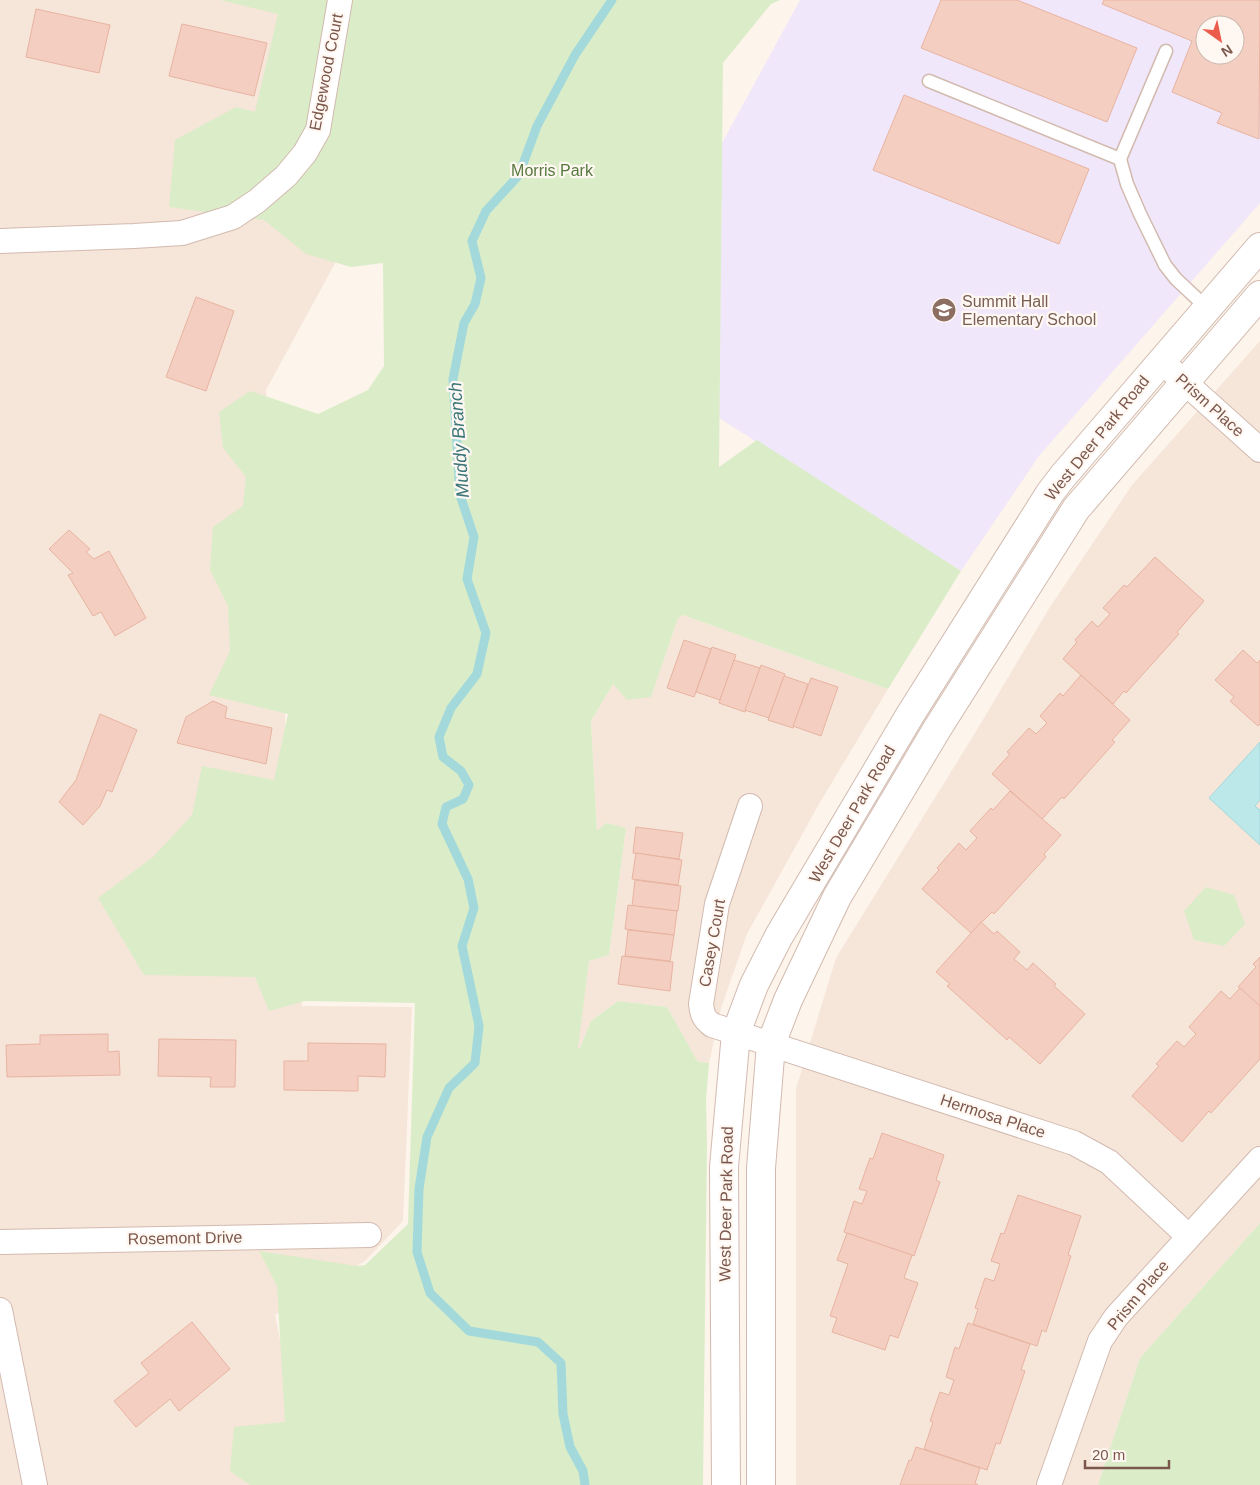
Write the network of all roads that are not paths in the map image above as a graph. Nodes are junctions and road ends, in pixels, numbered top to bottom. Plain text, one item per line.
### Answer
1 (340, 0) edge
2 (1166, 51) dead end
3 (929, 81) dead end
4 (1120, 159) junction
5 (0, 241) edge
6 (1260, 247) edge
7 (1260, 295) edge
8 (1208, 308) junction
9 (1161, 361) junction
10 (1184, 382) junction
11 (1260, 450) edge
12 (750, 806) dead end
13 (736, 1033) junction
14 (771, 1044) junction
15 (1260, 1159) edge
16 (369, 1235) dead end
17 (1188, 1236) junction
18 (0, 1242) edge
19 (0, 1310) edge
20 (35, 1485) edge
21 (726, 1485) edge
22 (760, 1485) edge
23 (1050, 1485) edge

1 - 5 street, Edgewood Court
2 - 4 lane
3 - 4 lane
4 - 8 lane
6 - 8 street, West Deer Park Road
7 - 10 street, West Deer Park Road
8 - 9 street, West Deer Park Road
9 - 10 street, Prism Place
9 - 13 street, West Deer Park Road
10 - 11 street, Prism Place
10 - 14 street, West Deer Park Road
12 - 13 street, Casey Court
13 - 14 street, Casey Court
13 - 21 street, West Deer Park Road
14 - 17 street, Hermosa Place
14 - 22 street, West Deer Park Road
15 - 17 street, Prism Place
16 - 18 street, Rosemont Drive
17 - 23 street, Prism Place
19 - 20 street

